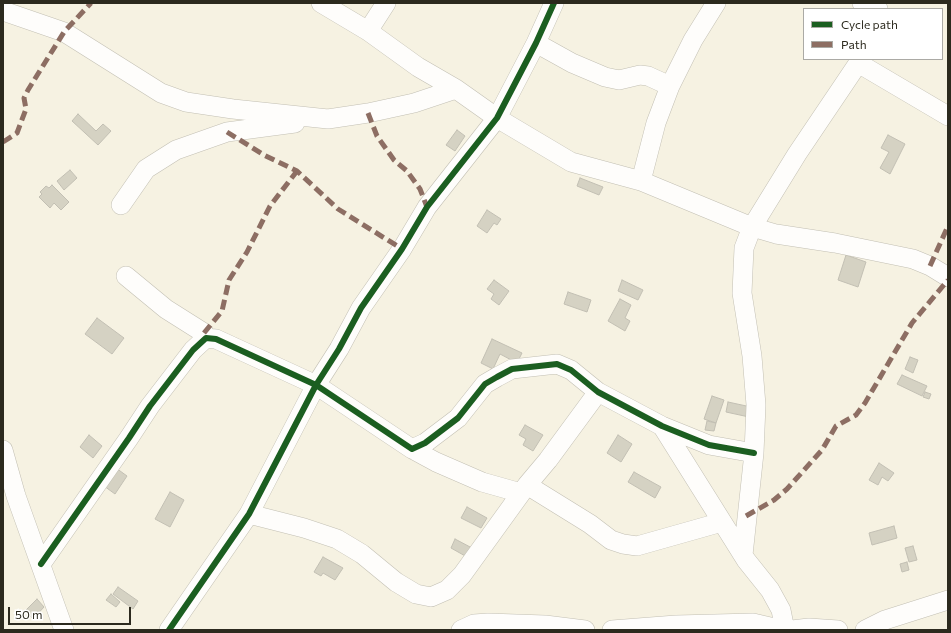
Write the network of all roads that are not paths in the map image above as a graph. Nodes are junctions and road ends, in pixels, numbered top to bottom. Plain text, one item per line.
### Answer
1 (320, 3) edge
2 (386, 3) edge
3 (554, 3) edge
4 (716, 3) edge
5 (862, 3) edge
6 (875, 8) edge
7 (3, 11) edge
8 (368, 31) junction
9 (536, 43) junction
10 (860, 61) edge
11 (670, 86) junction
12 (456, 89) junction
13 (948, 116) edge
14 (497, 118) junction
15 (328, 119) junction
16 (641, 181) junction
17 (121, 205) dead end
18 (752, 227) junction
19 (126, 276) dead end
20 (948, 277) edge
21 (206, 338) junction
22 (316, 385) junction
23 (598, 392) junction
24 (662, 426) junction
25 (412, 449) junction
26 (754, 453) junction
27 (3, 456) edge
28 (524, 489) junction
29 (249, 514) junction
30 (722, 522) junction
31 (743, 555) junction
32 (41, 564) junction
33 (948, 600) edge
34 (64, 630) edge
35 (169, 630) edge
36 (461, 630) edge
37 (585, 630) edge
38 (612, 630) edge
39 (784, 630) edge
40 (792, 630) edge
41 (838, 630) edge
42 (865, 630) edge

1 - 8 street
2 - 8 street
3 - 9 street
4 - 11 street
5 - 6 street
7 - 15 street
8 - 12 street
9 - 11 street
9 - 14 street
10 - 13 street
10 - 18 street
11 - 16 street
12 - 14 street
12 - 15 street
14 - 16 street
14 - 22 street
15 - 17 street
16 - 18 street
18 - 20 street
18 - 26 street
19 - 21 street
21 - 22 street
21 - 32 street
22 - 25 street
22 - 29 street
23 - 24 street
23 - 25 street
23 - 28 street
24 - 26 street
24 - 30 street
25 - 28 street
26 - 31 street
27 - 32 street
28 - 29 street
28 - 30 street
29 - 35 street
30 - 31 street
31 - 39 street
32 - 34 street
33 - 42 street
36 - 37 street
38 - 39 street
40 - 41 street

